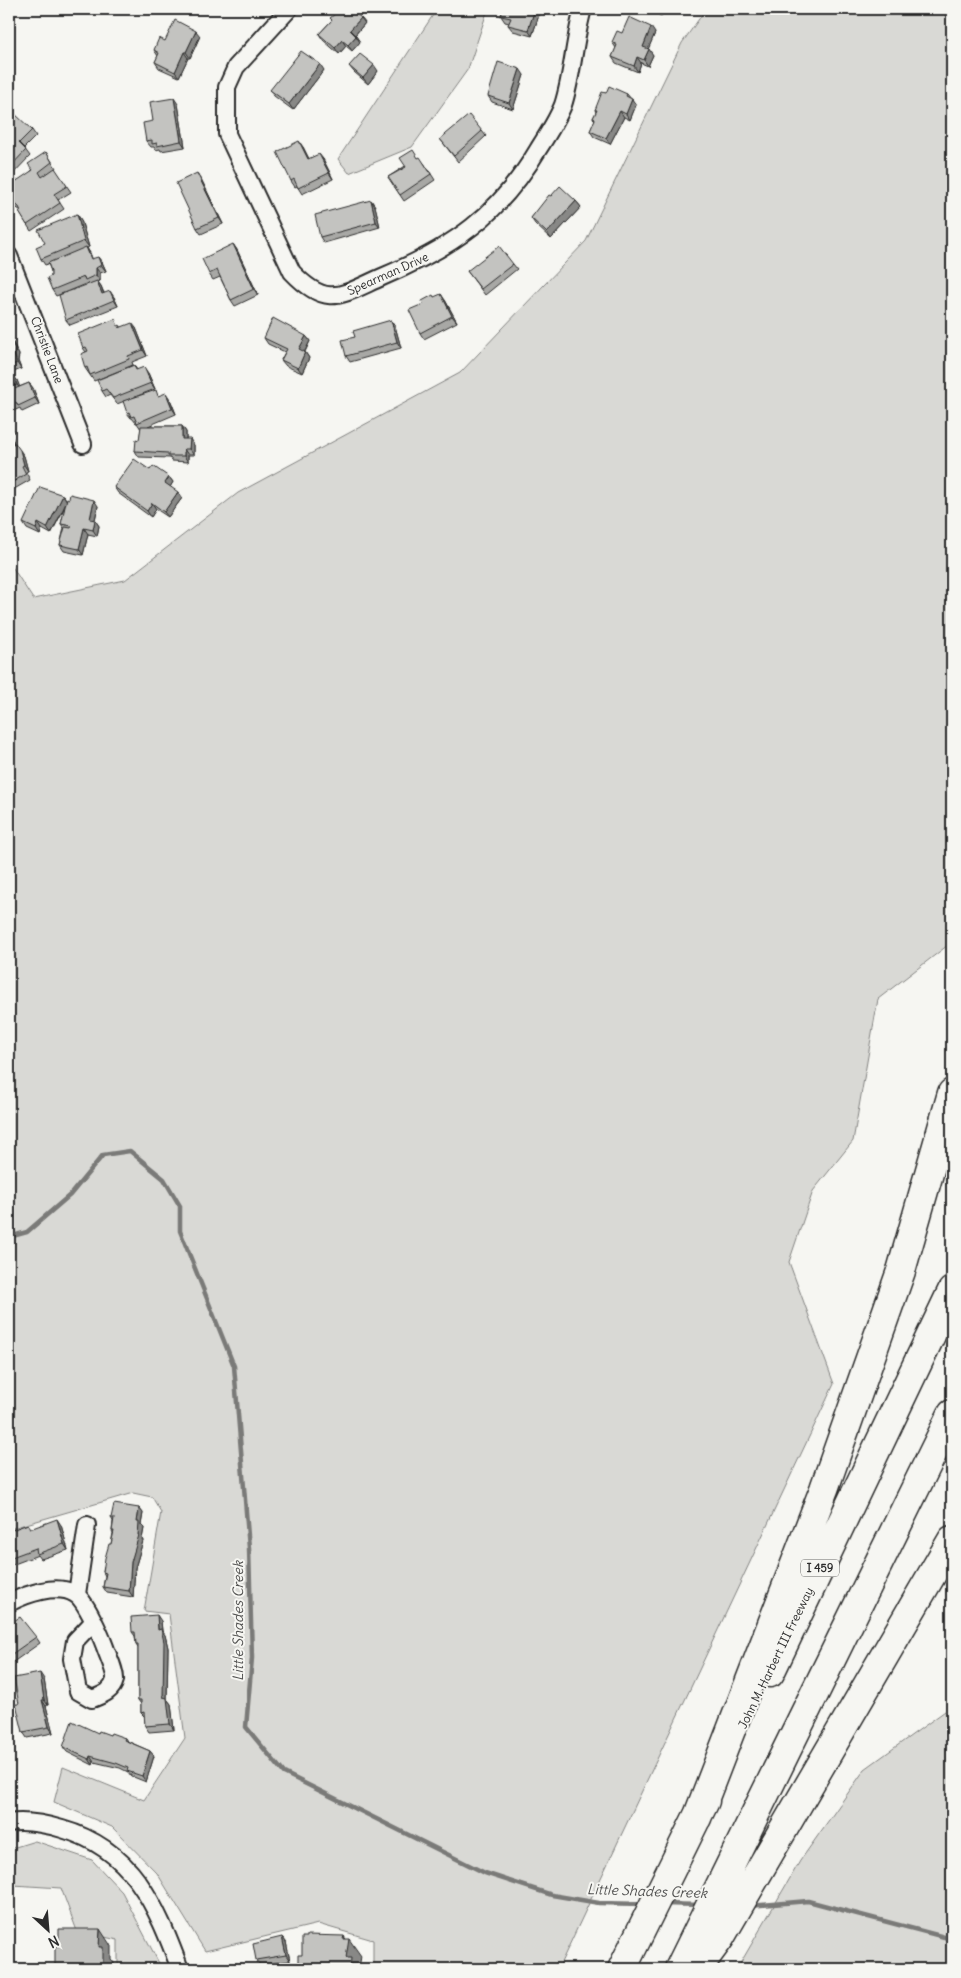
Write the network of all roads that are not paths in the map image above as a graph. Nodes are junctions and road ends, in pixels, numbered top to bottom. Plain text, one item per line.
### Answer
1 (289, 9) edge
2 (584, 9) edge
3 (9, 256) edge
4 (14, 282) edge
5 (83, 444) dead end
6 (952, 1093) edge
7 (952, 1291) edge
8 (952, 1414) edge
9 (87, 1525) dead end
10 (952, 1540) edge
11 (77, 1594) junction
12 (9, 1603) edge
13 (94, 1621) dead end
14 (696, 1818) junction
15 (9, 1823) edge
16 (180, 1969) edge
17 (622, 1969) edge
18 (680, 1969) edge
19 (697, 1969) edge

1 - 2 street, Spearman Drive
3 - 4 street, Christie Lane
4 - 5 street, Christie Lane
6 - 14 highway
7 - 14 highway, John M. Harbert III Freeway / I 459
8 - 18 highway
9 - 11 street
10 - 19 highway
11 - 12 street
11 - 13 street
14 - 17 highway, John M. Harbert III Freeway / I 459
15 - 16 street

